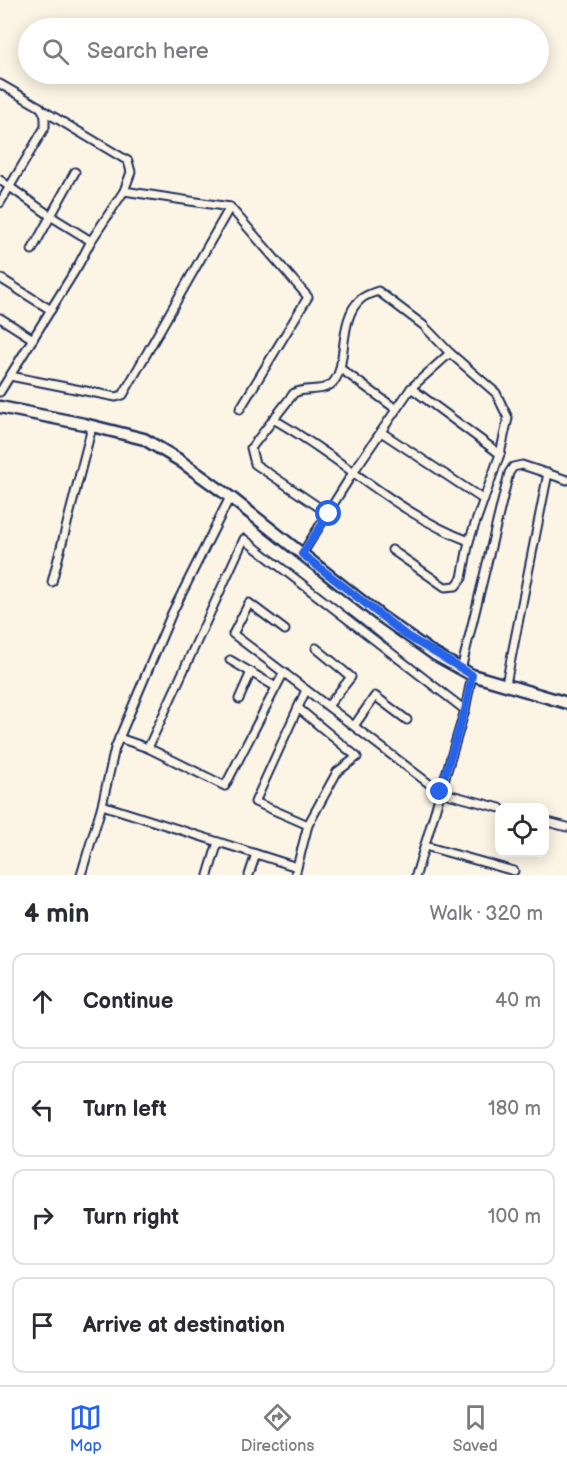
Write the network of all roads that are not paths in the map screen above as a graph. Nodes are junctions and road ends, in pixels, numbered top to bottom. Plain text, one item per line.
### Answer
1 (0, 84) edge
2 (44, 111) junction
3 (75, 172) dead end
4 (0, 180) edge
5 (10, 186) junction
6 (124, 191) junction
7 (0, 203) edge
8 (230, 207) junction
9 (52, 217) junction
10 (91, 241) junction
11 (32, 250) dead end
12 (0, 278) edge
13 (51, 310) junction
14 (0, 318) edge
15 (33, 339) junction
16 (450, 354) junction
17 (341, 369) junction
18 (10, 376) junction
19 (411, 388) junction
20 (0, 392) edge
21 (0, 407) edge
22 (240, 409) dead end
23 (396, 410) junction
24 (273, 420) junction
25 (92, 427) junction
26 (381, 432) junction
27 (500, 454) junction
28 (354, 471) junction
29 (548, 473) junction
30 (567, 480) edge
31 (230, 497) junction
32 (484, 500) junction
33 (329, 514) junction
34 (469, 541) junction
35 (392, 550) dead end
36 (302, 554) junction
37 (52, 582) dead end
38 (285, 630) dead end
39 (316, 648) dead end
40 (230, 660) dead end
41 (461, 670) junction
42 (251, 672) junction
43 (284, 672) junction
44 (472, 675) junction
45 (506, 684) junction
46 (276, 687) junction
47 (306, 690) junction
48 (239, 699) dead end
49 (567, 701) edge
50 (328, 706) junction
51 (298, 708) junction
52 (465, 710) junction
53 (407, 720) dead end
54 (354, 726) junction
55 (119, 738) junction
56 (148, 748) junction
57 (440, 792) junction
58 (102, 806) junction
59 (495, 807) edge
60 (549, 822) edge
61 (308, 825) junction
62 (567, 827) edge
63 (218, 842) junction
64 (425, 846) junction
65 (256, 854) junction
66 (296, 871) edge
67 (514, 871) dead end
68 (81, 875) edge
69 (208, 875) edge
70 (249, 875) edge
71 (416, 875) edge

1 - 2 street
2 - 5 street
2 - 6 street
3 - 9 street
4 - 5 street
5 - 7 street
5 - 9 street
6 - 8 street
6 - 10 street
8 - 18 street
8 - 22 street
9 - 10 street
9 - 11 street
10 - 13 street
12 - 13 street
13 - 15 street
14 - 15 street
15 - 18 street
16 - 17 street
16 - 19 street
16 - 27 street
17 - 23 street
17 - 24 street
18 - 20 street
19 - 23 street
19 - 27 street
21 - 25 main road
23 - 26 street
24 - 28 street
24 - 33 street
25 - 31 main road
25 - 37 street
26 - 28 street
26 - 32 street
27 - 32 street
28 - 33 street
28 - 34 street
29 - 30 street
29 - 41 street
29 - 45 street
31 - 36 main road
31 - 55 street
32 - 34 street
33 - 36 street
34 - 35 street
36 - 41 main road
38 - 43 street
39 - 50 street
40 - 42 street
41 - 44 main road
42 - 46 street
42 - 48 street
43 - 46 street
43 - 47 street
44 - 45 main road
44 - 52 street
45 - 49 main road
46 - 56 street
47 - 50 street
47 - 51 street
50 - 54 street
51 - 61 street
51 - 61 street
52 - 56 street
52 - 57 street
53 - 54 street
54 - 57 street
55 - 56 street
55 - 58 street
57 - 59 street
57 - 64 street
58 - 63 street
58 - 68 street
60 - 62 street
61 - 66 street
63 - 65 street
63 - 69 street
64 - 67 street
64 - 71 street
65 - 66 street
65 - 70 street

